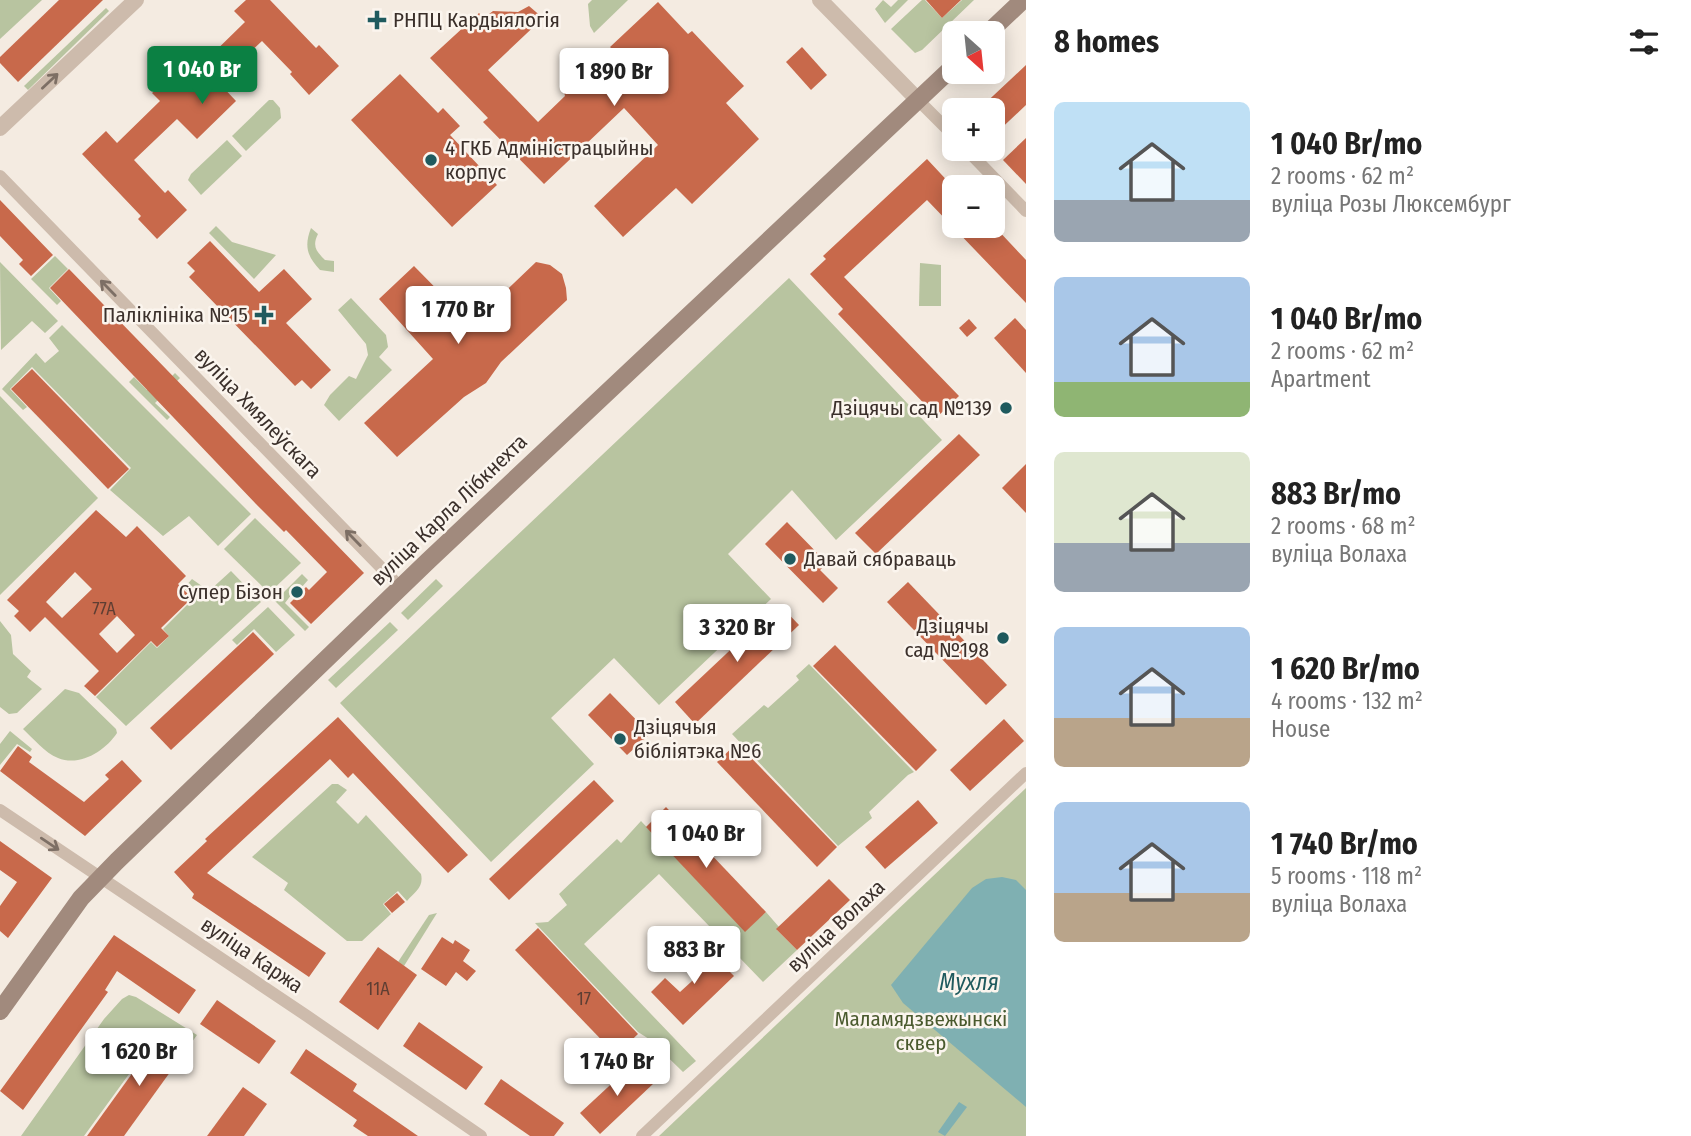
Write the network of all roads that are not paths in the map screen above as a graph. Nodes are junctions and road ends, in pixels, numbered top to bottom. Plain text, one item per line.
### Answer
1 (136, 0) edge
2 (820, 0) edge
3 (1023, 0) edge
4 (1001, 21) edge
5 (942, 76) edge
6 (917, 99) junction
7 (942, 124) edge
8 (0, 128) edge
9 (978, 161) edge
10 (0, 176) edge
11 (1026, 211) edge
12 (400, 587) junction
13 (1026, 773) edge
14 (0, 810) edge
15 (100, 878) junction
16 (0, 1011) edge
17 (481, 1136) edge
18 (642, 1136) edge

8 -> 1 street
2 - 6 street
3 - 4 main road
5 - 6 main road, вуліца Карла Лібкнехта
6 - 7 street
6 - 12 main road, вуліца Карла Лібкнехта
9 - 11 street
12 -> 10 street, вуліца Хмялеўскага
12 - 15 main road, вуліца Карла Лібкнехта
13 - 18 street, вуліца Волаха
14 -> 15 street, вуліца Каржа
15 - 16 main road, вуліца Карла Лібкнехта
15 - 17 street, вуліца Каржа

